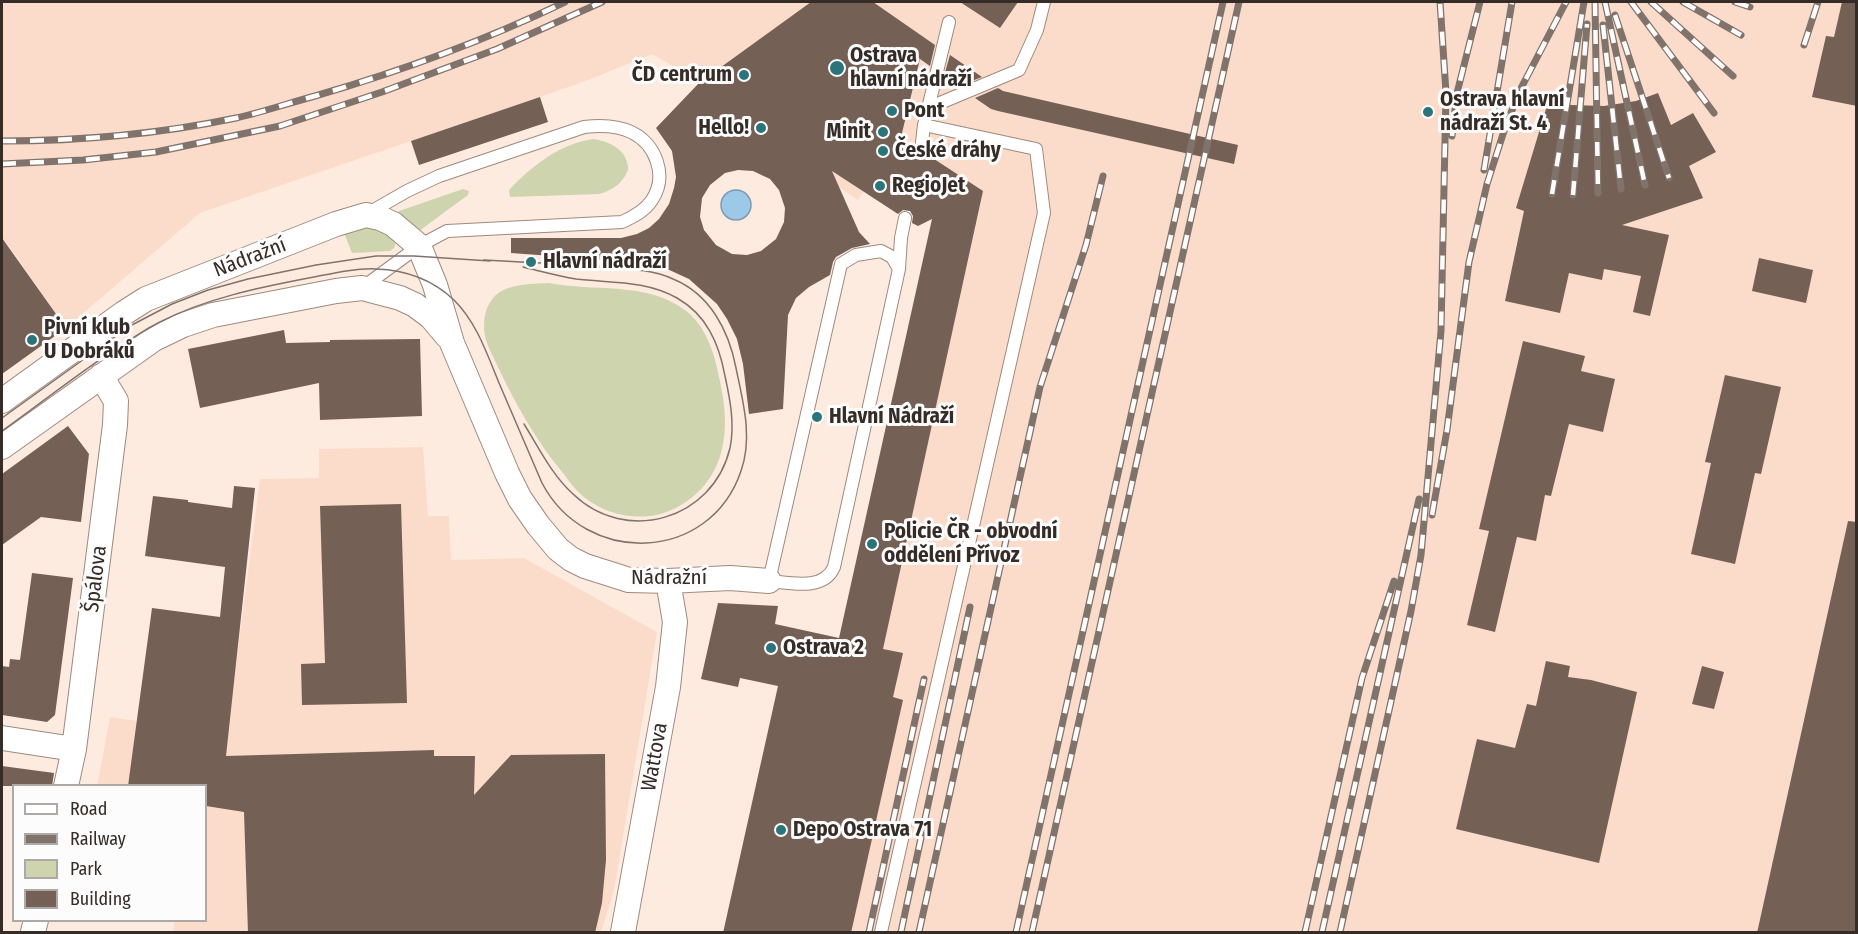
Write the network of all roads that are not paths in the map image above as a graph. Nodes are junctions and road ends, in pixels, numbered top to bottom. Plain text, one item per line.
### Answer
1 (1044, 2) edge
2 (949, 22) dead end
3 (928, 108) junction
4 (924, 125) junction
5 (921, 151) dead end
6 (366, 215) junction
7 (905, 218) dead end
8 (419, 246) junction
9 (899, 269) junction
10 (362, 288) junction
11 (452, 343) junction
12 (101, 376) junction
13 (2, 401) edge
14 (2, 447) edge
15 (668, 581) junction
16 (769, 581) junction
17 (2, 738) edge
18 (74, 749) junction
19 (66, 784) edge
20 (623, 933) edge
21 (881, 933) edge

1 - 3 lane
2 - 3 lane
3 - 4 lane
4 - 5 lane
4 - 21 lane
6 - 8 street, Nádražní
6 - 8 lane
6 - 13 street, Nádražní
7 - 9 lane
8 - 10 lane
8 - 11 street, Nádražní
9 - 16 lane
9 - 16 lane
10 - 11 street, Nádražní
10 - 12 street, Nádražní
11 - 15 street, Nádražní
12 - 14 street, Nádražní
12 - 18 street, Špálova
15 - 16 street, Nádražní
15 - 20 street, Wattova
17 - 18 street
18 - 19 street, Špálova

